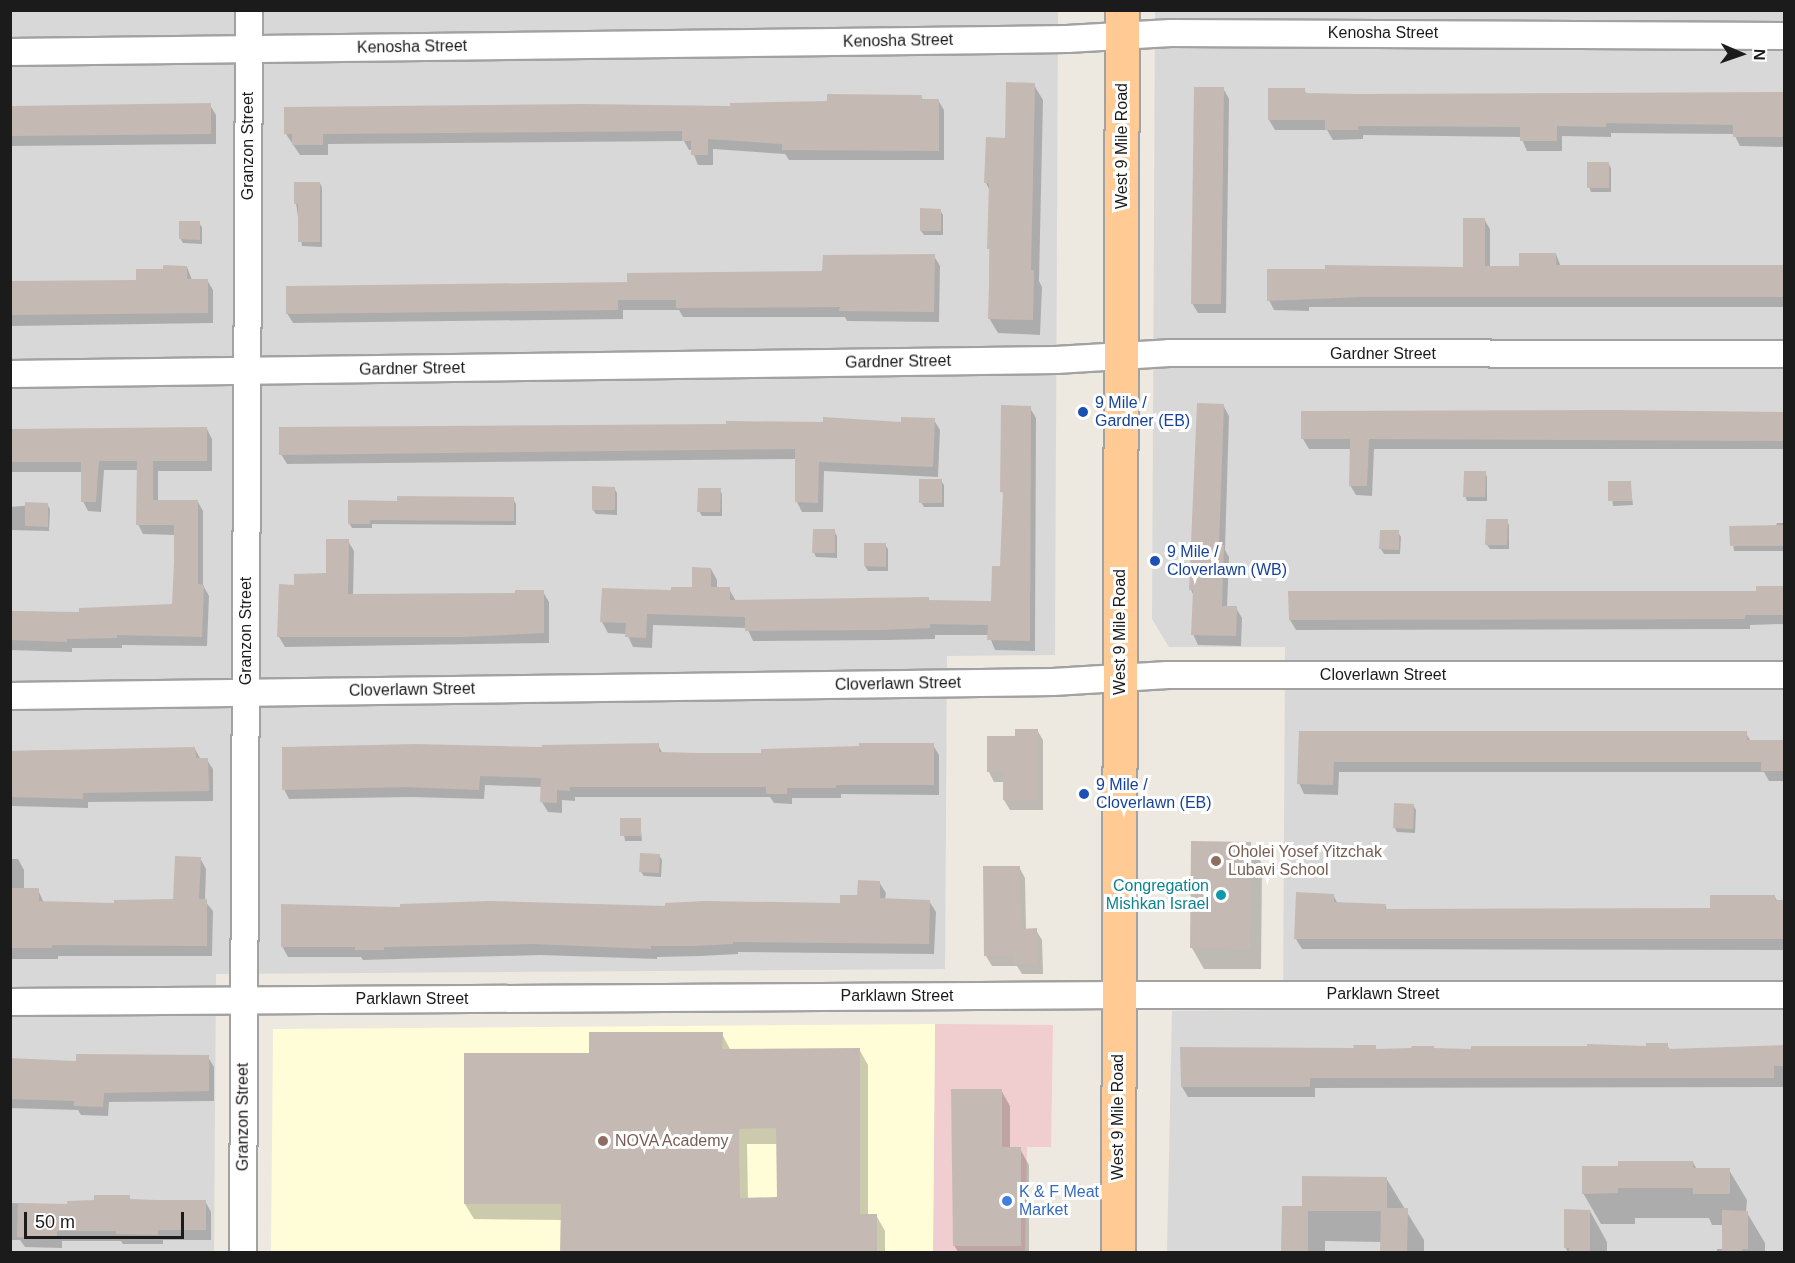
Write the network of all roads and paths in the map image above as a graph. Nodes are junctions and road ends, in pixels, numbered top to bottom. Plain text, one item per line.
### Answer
1 (249, 10) edge
2 (1122, 24) edge
3 (1785, 36) edge
4 (249, 50) junction
5 (10, 52) edge
6 (1785, 354) edge
7 (1121, 358) junction
8 (248, 371) junction
9 (10, 374) edge
10 (1785, 675) edge
11 (1120, 678) junction
12 (245, 692) junction
13 (10, 696) edge
14 (1118, 994) junction
15 (1785, 995) edge
16 (243, 1000) junction
17 (10, 1002) edge
18 (243, 1252) edge
19 (1118, 1252) edge

1 - 4 street, Granzon Street
2 - 3 street, Kenosha Street
2 - 4 street, Kenosha Street
2 - 7 main road, West 9 Mile Road
4 - 5 street, Kenosha Street
4 - 8 street, Granzon Street
6 - 7 street, Gardner Street
7 - 8 street, Gardner Street
7 - 11 main road, West 9 Mile Road
8 - 9 street, Gardner Street
8 - 12 street, Granzon Street
10 - 11 street, Cloverlawn Street
11 - 12 street, Cloverlawn Street
11 - 14 main road, West 9 Mile Road
12 - 13 street, Cloverlawn Street
12 - 16 street, Granzon Street
14 - 15 street, Parklawn Street
14 - 16 street, Parklawn Street
14 - 19 main road, West 9 Mile Road
16 - 17 street, Parklawn Street
16 - 18 street, Granzon Street

